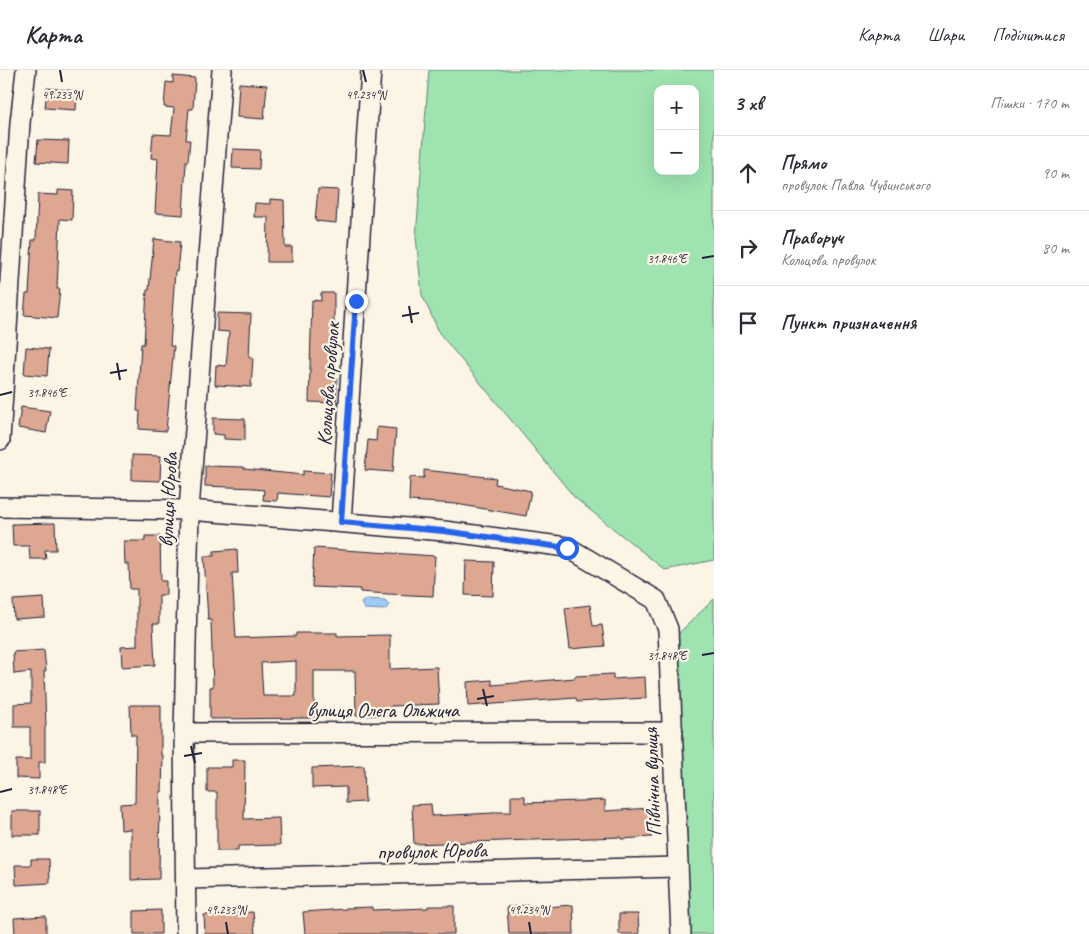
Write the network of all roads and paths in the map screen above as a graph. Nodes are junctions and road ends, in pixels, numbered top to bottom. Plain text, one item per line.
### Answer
1 (26, 70) edge
2 (222, 70) edge
3 (371, 70) edge
4 (0, 440) edge
5 (0, 507) edge
6 (188, 510) junction
7 (341, 522) junction
8 (673, 732) junction
9 (184, 733) junction
10 (678, 868) junction
11 (186, 879) junction
12 (186, 934) edge
13 (681, 934) edge

1 - 4 street
2 - 6 street, вулиця Юрова
3 - 7 street, Кольцова провулок
5 - 6 street, Північна вулиця
6 - 7 street, Північна вулиця
6 - 9 street, вулиця Юрова
7 - 8 street, Північна вулиця
8 - 9 street, вулиця Олега Ольжича
8 - 10 street, Північна вулиця
9 - 11 street, вулиця Юрова
10 - 11 street, провулок Юрова
10 - 13 street, Північна вулиця
11 - 12 street, вулиця Юрова

